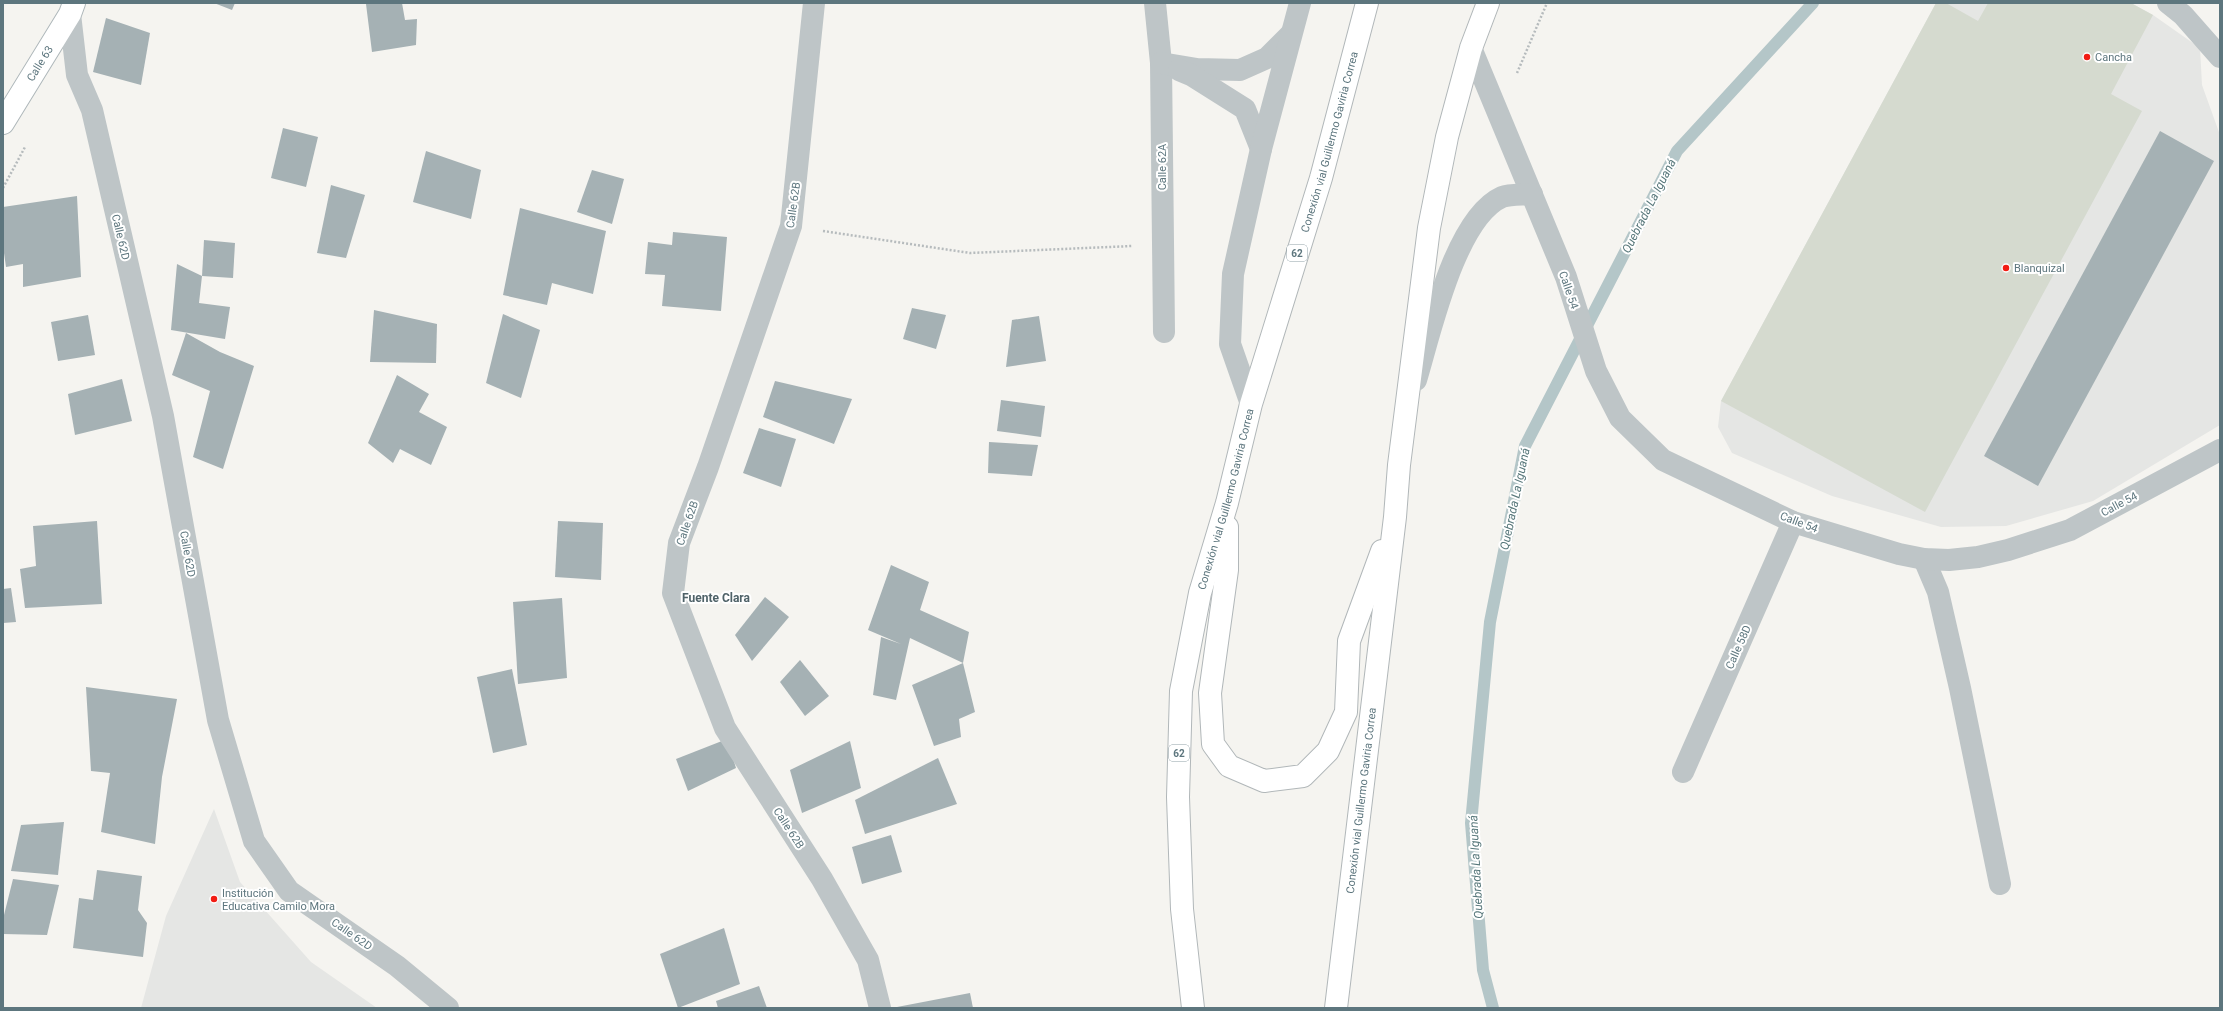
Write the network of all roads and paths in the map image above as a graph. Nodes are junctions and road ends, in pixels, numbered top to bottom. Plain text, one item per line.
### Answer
1 (814, 3) edge
2 (1155, 3) edge
3 (1300, 3) edge
4 (1366, 3) edge
5 (1488, 3) edge
6 (2168, 3) edge
7 (72, 9) edge
8 (1290, 35) junction
9 (1471, 48) junction
10 (2220, 57) edge
11 (1161, 63) junction
12 (3, 123) edge
13 (1261, 148) junction
14 (13, 171) dead end
15 (3, 188) edge
16 (1532, 194) junction
17 (791, 226) junction
18 (1162, 244) junction
19 (1164, 332) dead end
20 (1251, 404) junction
21 (1407, 410) junction
22 (2220, 450) edge
23 (1227, 503) junction
24 (1395, 517) junction
25 (1794, 522) junction
26 (1924, 559) junction
27 (1683, 772) dead end
28 (2000, 884) dead end
29 (448, 1008) edge
30 (880, 1008) edge
31 (1193, 1008) edge
32 (1336, 1008) edge

1 - 17 street, Calle 62B
2 - 11 street, Calle 62A
3 - 8 street
4 - 20 main road, Conexión vial Guillermo Gaviria Correa / 62
5 - 9 main road, Conexión vial Guillermo Gaviria Correa
6 - 10 street
7 - 12 main road, Calle 63
7 - 29 street, Calle 62D
8 - 11 street
8 - 13 street
9 - 16 street, Calle 54
9 - 21 main road, Conexión vial Guillermo Gaviria Correa
11 - 13 street
11 - 18 street, Calle 62A
13 - 20 street
14 - 15 path
16 - 21 street
16 - 25 street, Calle 54
17 - 18 path
17 - 30 street, Calle 62B
18 - 19 street, Calle 62A
20 - 23 main road, Conexión vial Guillermo Gaviria Correa / 62
21 - 24 main road, Conexión vial Guillermo Gaviria Correa
22 - 26 street, Calle 54
23 - 24 main road
23 - 31 main road, Conexión vial Guillermo Gaviria Correa / 62
24 - 32 main road, Conexión vial Guillermo Gaviria Correa
25 - 26 street, Calle 54
25 - 27 street, Calle 58D
26 - 28 street

